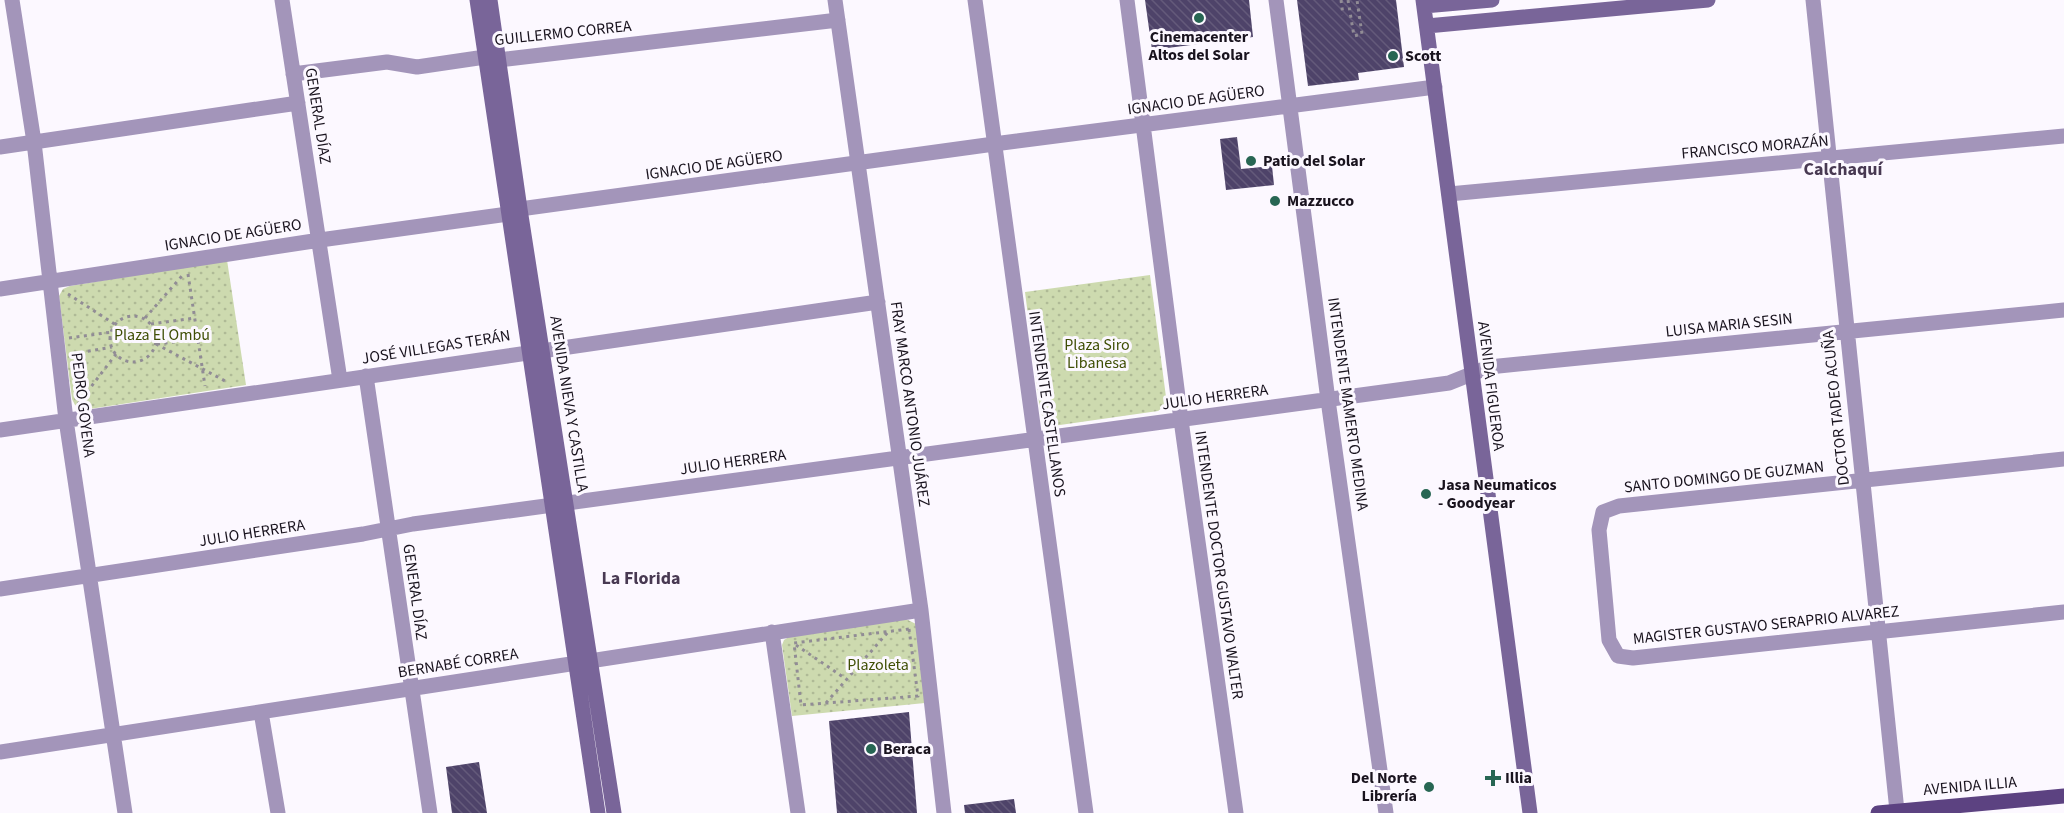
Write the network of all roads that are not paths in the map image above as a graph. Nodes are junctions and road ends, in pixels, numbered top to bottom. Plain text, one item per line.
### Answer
1 (12, 0) edge
2 (282, 0) edge
3 (477, 0) edge
4 (490, 0) edge
5 (835, 0) edge
6 (975, 0) edge
7 (1127, 0) edge
8 (1276, 0) edge
9 (1492, 0) edge
10 (1708, 0) edge
11 (1813, 0) edge
12 (1424, 3) edge
13 (838, 20) junction
14 (1427, 26) junction
15 (492, 59) junction
16 (293, 74) junction
17 (1435, 87) junction
18 (298, 103) junction
19 (1291, 105) junction
20 (1143, 125) junction
21 (2064, 136) edge
22 (34, 142) junction
23 (994, 144) junction
24 (0, 147) edge
25 (1829, 158) junction
26 (858, 164) junction
27 (1449, 194) junction
28 (514, 212) junction
29 (320, 240) junction
30 (50, 281) junction
31 (0, 289) edge
32 (878, 302) junction
33 (2064, 310) edge
34 (1846, 331) junction
35 (536, 350) junction
36 (1471, 374) junction
37 (366, 376) junction
38 (340, 380) junction
39 (1328, 400) junction
40 (66, 420) junction
41 (1180, 420) junction
42 (0, 430) edge
43 (1034, 440) junction
44 (900, 457) junction
45 (2064, 459) edge
46 (1862, 482) junction
47 (558, 504) junction
48 (1603, 512) joint
49 (388, 529) junction
50 (89, 576) junction
51 (0, 589) edge
52 (921, 610) junction
53 (2064, 612) edge
54 (772, 632) junction
55 (1879, 632) junction
56 (583, 662) junction
57 (411, 688) junction
58 (261, 712) junction
59 (113, 734) junction
60 (0, 752) edge
61 (2064, 796) edge
62 (1962, 809) edge
63 (1897, 811) junction
64 (125, 813) edge
65 (278, 813) edge
66 (430, 813) edge
67 (598, 813) edge
68 (614, 813) edge
69 (798, 813) edge
70 (944, 813) edge
71 (1086, 813) edge
72 (1236, 813) edge
73 (1386, 813) edge
74 (1530, 813) edge
75 (1878, 813) edge

1 - 22 street, PEDRO GOYENA
2 - 16 street, GENERAL DÍAZ
3 - 15 street, AVENIDA NIEVA Y CASTILLA
4 - 15 street, AVENIDA NIEVA Y CASTILLA
5 - 13 street, FRAY MARCO ANTONIO JUÁREZ
6 - 23 street, INTENDENTE CASTELLANOS
7 - 20 street, INTENDENTE DOCTOR GUSTAVO WALTER
8 - 19 street, INTENDENTE MAMERTO MEDINA
9 - 12 street
10 - 14 street
11 - 25 street, DOCTOR TADEO ACUÑA
12 - 14 street, AVENIDA FIGUEROA
13 - 15 street, GUILLERMO CORREA
13 - 26 street, FRAY MARCO ANTONIO JUÁREZ
14 - 17 street, AVENIDA FIGUEROA
15 - 16 street, GUILLERMO CORREA
15 - 28 street, AVENIDA NIEVA Y CASTILLA
16 - 18 street, GENERAL DÍAZ
17 - 19 street, IGNACIO DE AGÜERO
17 - 27 street, AVENIDA FIGUEROA
18 - 22 street
18 - 29 street, GENERAL DÍAZ
19 - 20 street, IGNACIO DE AGÜERO
19 - 39 street, INTENDENTE MAMERTO MEDINA
20 - 23 street, IGNACIO DE AGÜERO
20 - 41 street, INTENDENTE DOCTOR GUSTAVO WALTER
21 - 25 street, FRANCISCO MORAZÁN
22 - 24 street
22 - 30 street, PEDRO GOYENA
23 - 26 street, IGNACIO DE AGÜERO
23 - 43 street, INTENDENTE CASTELLANOS
25 - 27 street, FRANCISCO MORAZÁN
25 - 34 street, DOCTOR TADEO ACUÑA
26 - 28 street, IGNACIO DE AGÜERO
26 - 32 street, FRAY MARCO ANTONIO JUÁREZ
27 - 36 street, AVENIDA FIGUEROA
28 - 29 street, IGNACIO DE AGÜERO
28 - 35 street, AVENIDA NIEVA Y CASTILLA
29 - 30 street, IGNACIO DE AGÜERO
29 - 38 street, GENERAL DÍAZ
30 - 31 street, IGNACIO DE AGÜERO
30 - 40 street, PEDRO GOYENA
32 - 35 street, JOSÉ VILLEGAS TERÁN
32 - 44 street, FRAY MARCO ANTONIO JUÁREZ
33 - 34 street, LUISA MARIA SESIN
34 - 36 street, LUISA MARIA SESIN
34 - 46 street, DOCTOR TADEO ACUÑA
35 - 37 street, JOSÉ VILLEGAS TERÁN
35 - 47 street, AVENIDA NIEVA Y CASTILLA
36 - 39 street, JULIO HERRERA
36 - 74 street, AVENIDA FIGUEROA
37 - 38 street, JOSÉ VILLEGAS TERÁN
37 - 49 street, GENERAL DÍAZ
38 - 40 street, JOSÉ VILLEGAS TERÁN
39 - 41 street, JULIO HERRERA
39 - 73 street, INTENDENTE MAMERTO MEDINA
40 - 42 street, JOSÉ VILLEGAS TERÁN
40 - 50 street, PEDRO GOYENA
41 - 43 street, JULIO HERRERA
41 - 72 street, INTENDENTE DOCTOR GUSTAVO WALTER
43 - 44 street, JULIO HERRERA
43 - 71 street, INTENDENTE CASTELLANOS
44 - 47 street, JULIO HERRERA
44 - 52 street, FRAY MARCO ANTONIO JUÁREZ
45 - 46 street, SANTO DOMINGO DE GUZMAN
46 - 48 street, SANTO DOMINGO DE GUZMAN
46 - 55 street, DOCTOR TADEO ACUÑA
47 - 49 street, JULIO HERRERA
47 - 56 street, AVENIDA NIEVA Y CASTILLA
48 - 55 street, MAGISTER GUSTAVO SERAPRIO ALVAREZ
49 - 50 street, JULIO HERRERA
49 - 57 street, GENERAL DÍAZ
50 - 51 street, JULIO HERRERA
50 - 59 street, PEDRO GOYENA
52 - 54 street, BERNABÉ CORREA
52 - 70 street, FRAY MARCO ANTONIO JUÁREZ
53 - 55 street, MAGISTER GUSTAVO SERAPRIO ALVAREZ
54 - 56 street, BERNABÉ CORREA
54 - 69 street
55 - 63 street, DOCTOR TADEO ACUÑA
56 - 57 street, BERNABÉ CORREA
56 - 67 street, AVENIDA NIEVA Y CASTILLA
56 - 68 street, AVENIDA NIEVA Y CASTILLA
57 - 58 street, BERNABÉ CORREA
57 - 66 street, GENERAL DÍAZ
58 - 59 street, BERNABÉ CORREA
58 - 65 street
59 - 60 street, BERNABÉ CORREA
59 - 64 street, PEDRO GOYENA
61 - 62 main road, AVENIDA ILLIA
62 - 63 main road, AVENIDA ILLIA
63 - 75 main road, AVENIDA ILLIA

